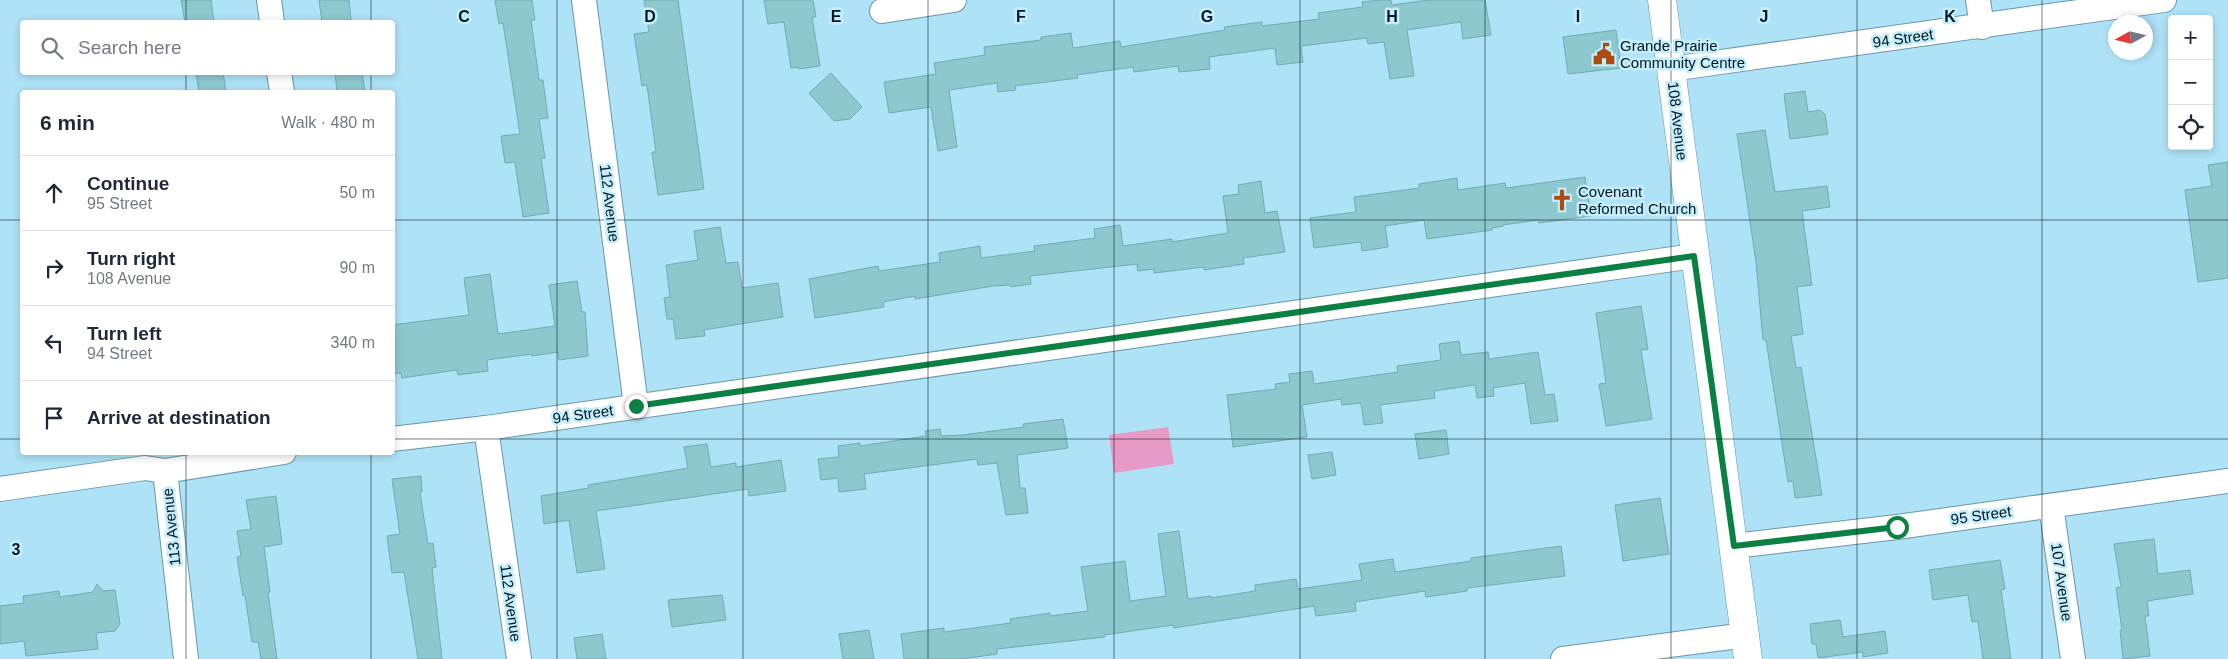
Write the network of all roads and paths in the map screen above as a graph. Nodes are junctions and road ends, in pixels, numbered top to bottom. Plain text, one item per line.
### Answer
1 (269, 0) edge
2 (584, 0) edge
3 (954, 0) edge
4 (1662, 0) edge
5 (1978, 0) edge
6 (2164, 0) edge
7 (882, 11) dead end
8 (272, 20) edge
9 (1982, 27) junction
10 (1671, 69) junction
11 (279, 75) edge
12 (282, 90) edge
13 (1694, 256) junction
14 (636, 406) junction
15 (486, 428) junction
16 (395, 439) edge
17 (265, 455) edge
18 (165, 471) junction
19 (2228, 481) edge
20 (0, 489) edge
21 (2051, 506) junction
22 (1734, 546) junction
23 (1747, 647) edge
24 (186, 659) edge
25 (519, 659) edge
26 (1563, 659) edge
27 (2073, 659) edge

1 - 8 street
2 - 14 street, 112 Avenue
3 - 7 street
4 - 10 street, 108 Avenue
5 - 9 street
6 - 9 street, 94 Street
9 - 10 street, 94 Street
10 - 13 street, 108 Avenue
11 - 12 street
13 - 14 street, 94 Street
13 - 22 street, 108 Avenue
14 - 15 street, 94 Street
15 - 16 street, 94 Street
15 - 25 street, 112 Avenue
17 - 18 street
18 - 20 street, 113 Avenue
18 - 24 street, 113 Avenue
19 - 21 street, 95 Street
21 - 22 street, 95 Street
21 - 27 street, 107 Avenue
22 - 23 street, 108 Avenue
23 - 26 street

